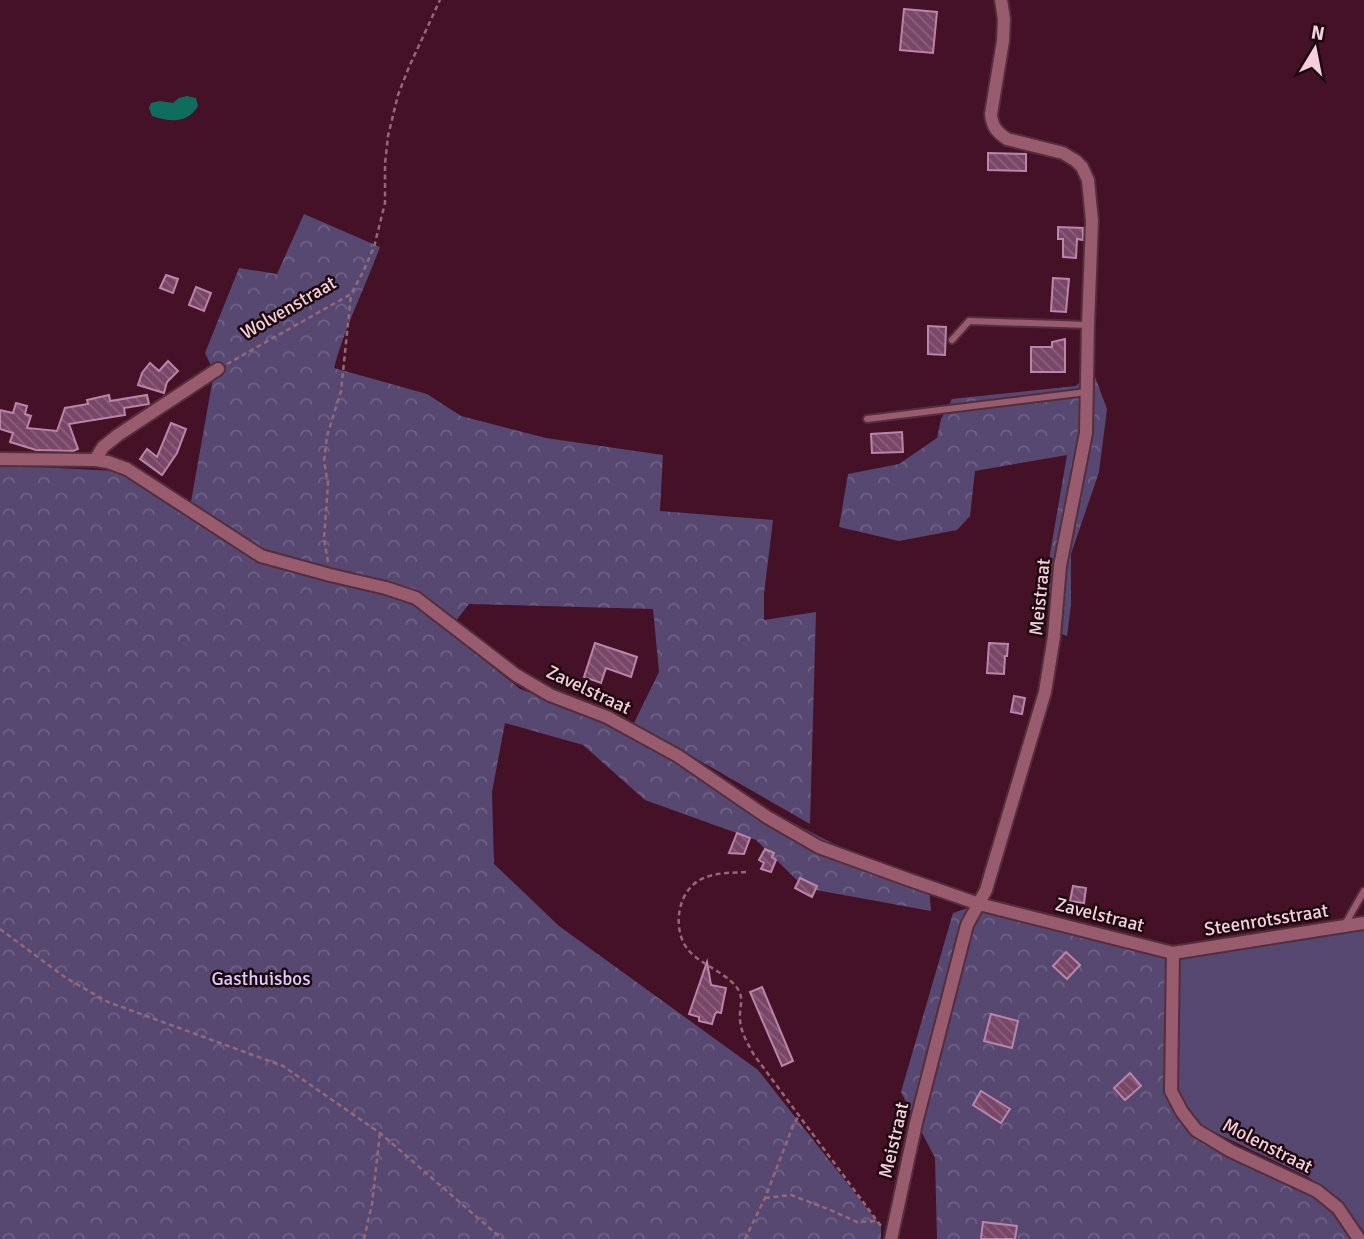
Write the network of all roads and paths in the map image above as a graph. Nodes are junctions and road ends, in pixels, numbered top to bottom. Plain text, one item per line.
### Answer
1 (440, 0) edge
2 (1002, 0) edge
3 (351, 294) junction
4 (1088, 325) junction
5 (952, 340) dead end
6 (218, 369) joint
7 (1087, 392) junction
8 (867, 419) dead end
9 (0, 459) edge
10 (95, 460) junction
11 (330, 575) junction
12 (746, 872) dead end
13 (1364, 891) edge
14 (979, 904) junction
15 (1364, 923) edge
16 (1344, 926) junction
17 (0, 929) edge
18 (1173, 953) junction
19 (799, 1115) junction
20 (380, 1133) junction
21 (765, 1198) junction
22 (364, 1239) edge
23 (502, 1239) edge
24 (746, 1239) edge
25 (891, 1239) edge
26 (1359, 1239) edge

1 - 3 path, Wolvenstraat
2 - 4 street, Meistraat
3 - 6 path, Wolvenstraat
3 - 11 path
4 - 5 lane
4 - 7 street, Meistraat
6 - 10 street
7 - 8 lane
7 - 14 street, Meistraat
9 - 10 street, Zavelstraat
10 - 11 street, Zavelstraat
11 - 14 street, Zavelstraat
12 - 19 path
13 - 16 lane
14 - 18 street, Zavelstraat
14 - 25 street, Meistraat
15 - 16 street, Steenrotsstraat
16 - 18 street, Steenrotsstraat
17 - 20 path
18 - 26 street, Molenstraat
19 - 21 path
19 - 21 path
20 - 22 path
20 - 23 path
21 - 24 path

